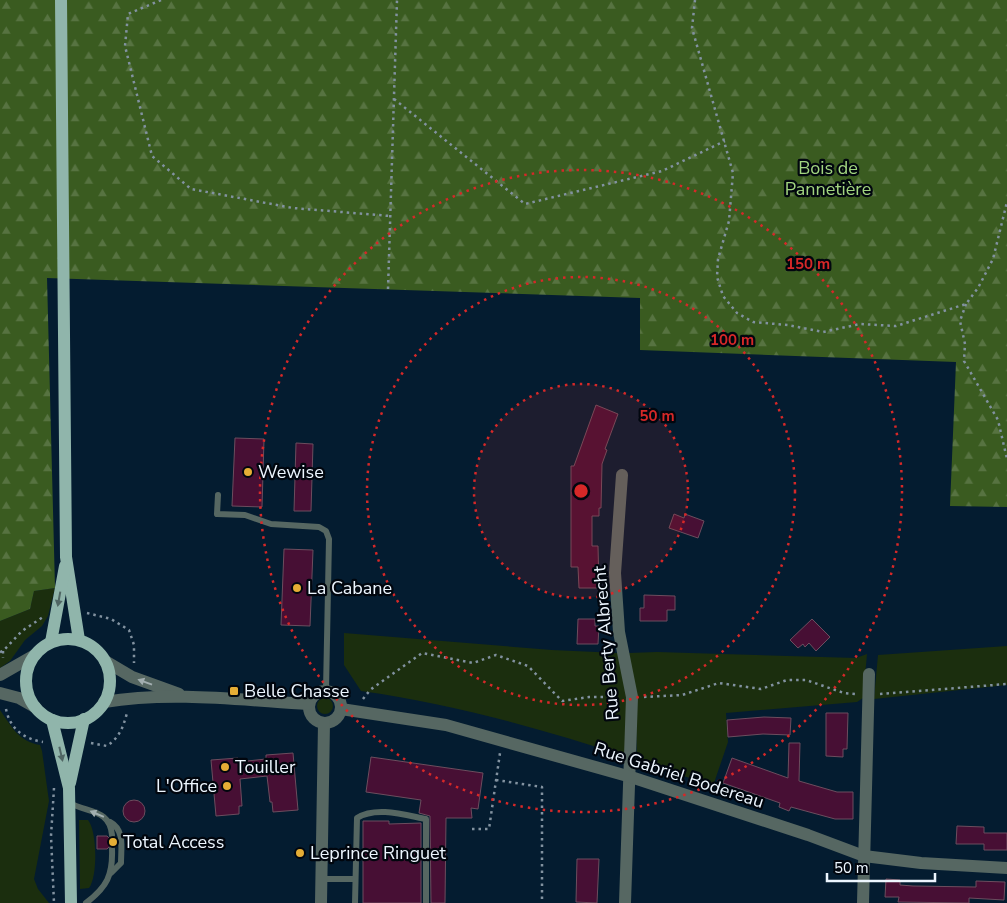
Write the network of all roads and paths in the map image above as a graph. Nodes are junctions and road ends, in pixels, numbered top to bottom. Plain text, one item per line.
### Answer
1 (61, 0) edge
2 (161, 0) edge
3 (397, 0) edge
4 (695, 0) edge
5 (394, 99) junction
6 (726, 141) junction
7 (1007, 202) edge
8 (390, 216) junction
9 (388, 289) dead end
10 (966, 304) junction
11 (1007, 459) edge
12 (622, 476) dead end
13 (218, 495) dead end
14 (66, 557) junction
15 (56, 614) junction
16 (75, 615) junction
17 (79, 640) junction
18 (51, 642) junction
19 (2, 652) edge
20 (35, 655) junction
21 (105, 661) junction
22 (2, 674) edge
23 (869, 674) dead end
24 (132, 677) junction
25 (1007, 684) edge
26 (326, 690) junction
27 (3, 693) edge
28 (868, 695) junction
29 (188, 697) junction
30 (632, 697) junction
31 (130, 698) junction
32 (104, 702) junction
33 (308, 704) junction
34 (35, 707) junction
35 (341, 709) junction
36 (356, 711) junction
37 (84, 719) junction
38 (52, 720) junction
39 (324, 723) junction
40 (80, 740) junction
41 (58, 741) junction
42 (501, 751) dead end
43 (631, 777) junction
44 (496, 780) junction
45 (53, 782) dead end
46 (69, 788) junction
47 (70, 803) junction
48 (110, 822) junction
49 (472, 829) dead end
50 (112, 836) dead end
51 (112, 848) dead end
52 (864, 856) junction
53 (1007, 868) edge
54 (112, 873) junction
55 (321, 879) junction
56 (356, 879) junction
57 (54, 903) edge
58 (71, 903) edge
59 (86, 903) edge
60 (321, 903) edge
61 (355, 903) edge
62 (426, 903) edge
63 (542, 903) edge
64 (625, 903) edge
65 (863, 903) edge

1 - 14 main road
2 - 8 path
3 - 5 path
4 - 6 path
5 - 6 path
5 - 8 path
6 - 10 path
7 - 10 path
8 - 9 path
10 - 11 path
12 - 30 street, Rue Berty Albrecht
13 - 26 lane
14 -> 15 main road
14 - 16 main road
15 - 18 main road
15 - 19 path
16 - 17 main road
16 - 24 path
17 - 18 main road
17 - 21 main road
18 - 20 main road
19 - 22 path
20 - 22 street
20 - 34 main road
21 - 24 street
21 - 32 main road
23 - 28 street
29 -> 24 street
25 - 28 path
26 - 33 street
26 - 35 street
27 - 34 street
27 - 41 path
28 - 30 path
28 - 52 street
29 - 31 street
29 - 33 street
30 - 36 path
30 - 43 street, Rue Berty Albrecht
31 - 32 street
31 - 40 path
32 - 37 main road
33 - 39 street
34 - 38 main road
35 - 36 street, Rue Gabriel Bodereau
35 - 39 street
36 - 43 street, Rue Gabriel Bodereau
37 - 38 main road
37 - 40 main road
38 - 41 main road
39 - 55 street
40 - 46 main road
41 -> 46 main road
42 - 44 path
43 - 52 street, Rue Gabriel Bodereau
43 - 64 street, Rue Berty Albrecht
44 - 49 path
44 - 63 path
45 - 57 path
46 - 47 main road
48 -> 47 lane
47 - 58 main road
48 - 50 lane
48 - 54 lane
51 - 54 lane
52 - 53 street, Rue Gabriel Bodereau
52 - 65 street
54 - 59 lane
55 - 56 lane
55 - 60 street
56 - 61 lane
56 - 62 lane

